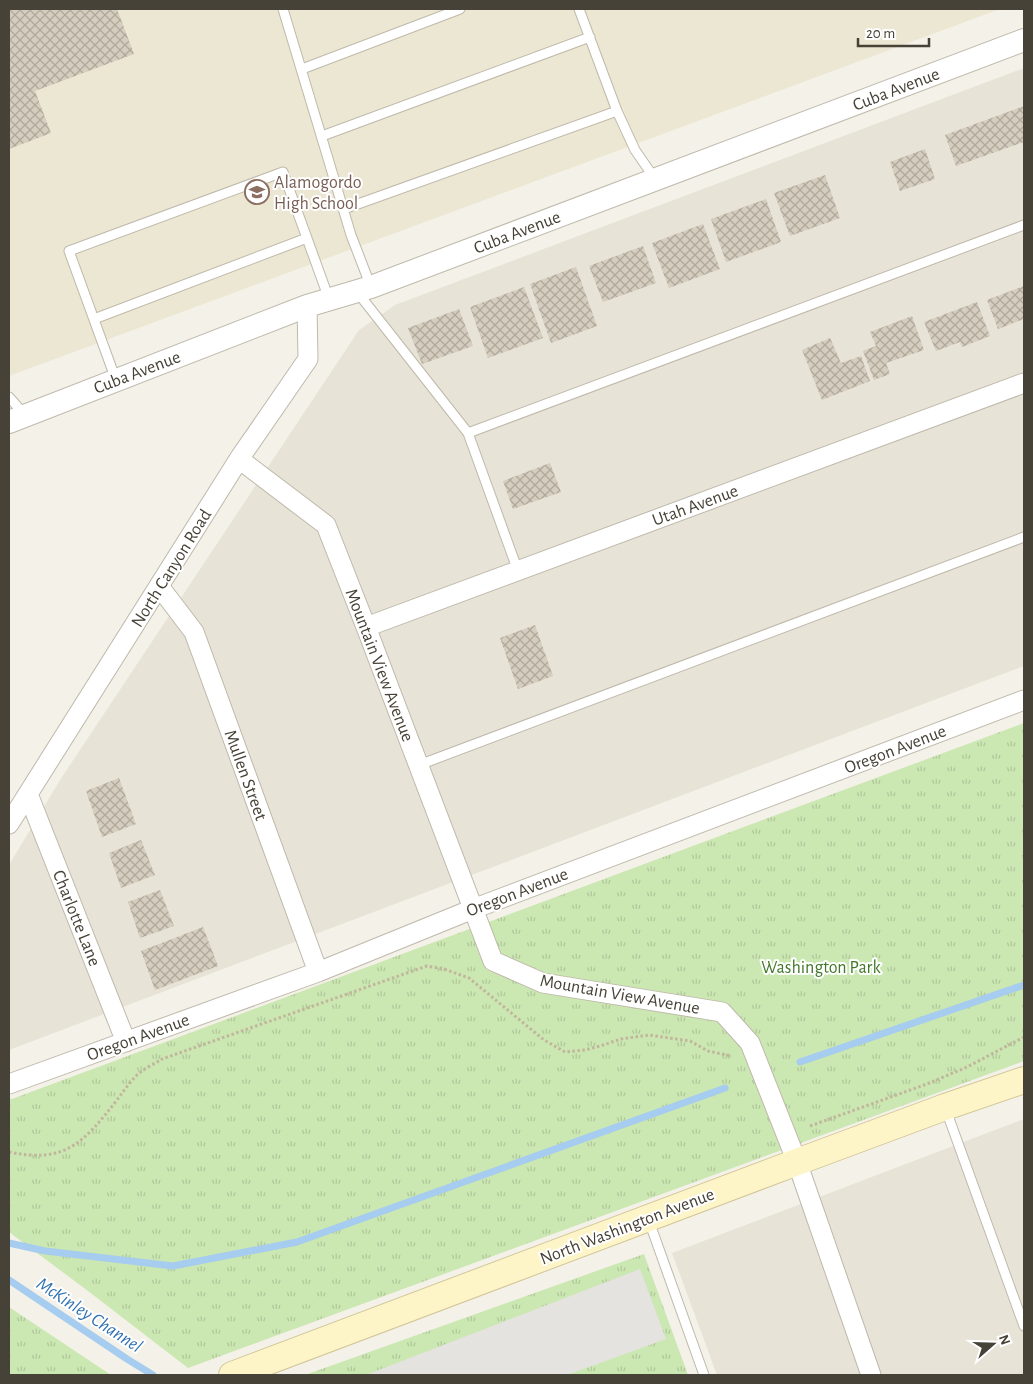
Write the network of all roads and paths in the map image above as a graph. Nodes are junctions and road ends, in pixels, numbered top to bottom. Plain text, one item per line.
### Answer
1 (283, 9) edge
2 (460, 9) edge
3 (579, 9) edge
4 (590, 37) junction
5 (1024, 40) edge
6 (302, 69) junction
7 (617, 111) junction
8 (322, 136) junction
9 (655, 180) junction
10 (344, 209) junction
11 (1024, 225) edge
12 (307, 238) junction
13 (364, 289) junction
14 (329, 299) junction
15 (307, 306) junction
16 (94, 319) junction
17 (116, 380) junction
18 (1024, 383) edge
19 (9, 397) edge
20 (17, 419) edge
21 (468, 434) junction
22 (239, 459) junction
23 (1024, 537) edge
24 (518, 571) junction
25 (159, 586) junction
26 (366, 627) junction
27 (1024, 700) edge
28 (419, 765) junction
29 (28, 794) junction
30 (9, 824) edge
31 (473, 908) junction
32 (318, 972) junction
33 (1024, 1037) edge
34 (126, 1042) junction
35 (733, 1056) dead end
36 (1024, 1080) edge
37 (9, 1084) edge
38 (945, 1107) junction
39 (810, 1126) dead end
40 (9, 1152) edge
41 (797, 1162) junction
42 (648, 1218) junction
43 (1024, 1326) edge
44 (232, 1375) edge
45 (704, 1375) edge
46 (871, 1375) edge

1 - 6 lane
2 - 6 lane
3 - 4 lane
4 - 7 lane
4 - 8 lane
5 - 9 street, Cuba Avenue
6 - 8 lane
7 - 9 lane
7 - 10 lane
8 - 10 lane
9 - 13 street, Cuba Avenue
10 - 13 lane
11 - 21 lane
12 - 14 lane
12 - 16 lane
12 - 16 lane
13 - 14 street, Cuba Avenue
13 - 21 lane
14 - 15 street, Cuba Avenue
15 - 17 street, Cuba Avenue
15 - 22 street, North Canyon Road
16 - 17 lane
17 - 20 street, Cuba Avenue
18 - 24 street, Utah Avenue
19 - 20 lane
21 - 24 lane
22 - 25 street, North Canyon Road
22 - 26 street, Mountain View Avenue
23 - 28 lane
24 - 26 street, Utah Avenue
25 - 29 street, North Canyon Road
25 - 32 street, Mullen Street
26 - 28 street, Mountain View Avenue
27 - 31 street, Oregon Avenue
28 - 31 street, Mountain View Avenue
29 - 30 street, North Canyon Road
29 - 34 street, Charlotte Lane
31 - 32 street, Oregon Avenue
31 - 41 street, Mountain View Avenue
32 - 34 street, Oregon Avenue
33 - 39 path
34 - 37 street, Oregon Avenue
35 - 40 path
36 - 38 main road, North Washington Avenue
38 - 41 main road, North Washington Avenue
38 - 43 lane
41 - 42 main road, North Washington Avenue
41 - 46 street, Mountain View Avenue
42 - 44 main road, North Washington Avenue
42 - 45 lane

